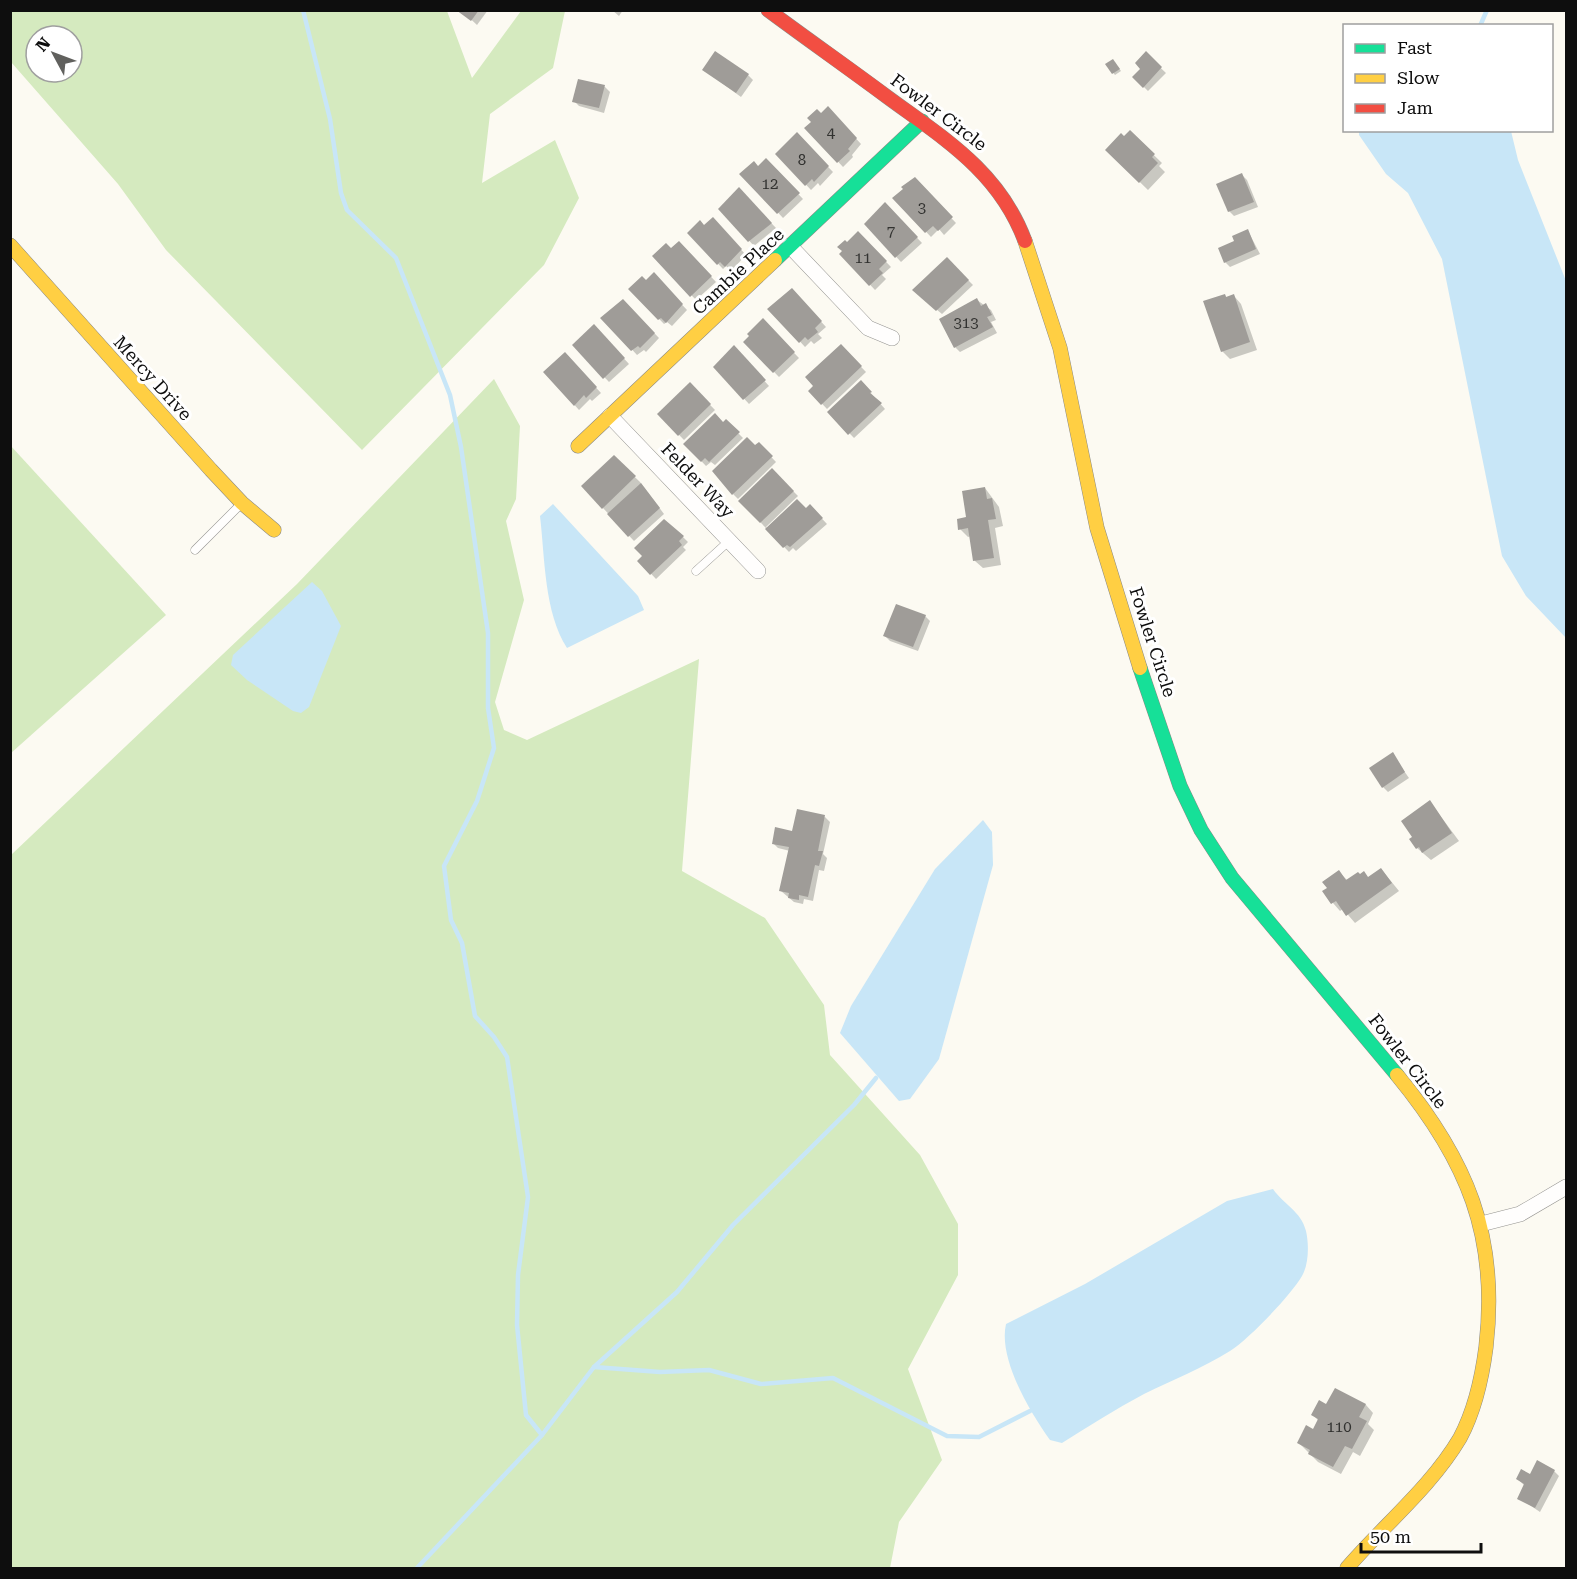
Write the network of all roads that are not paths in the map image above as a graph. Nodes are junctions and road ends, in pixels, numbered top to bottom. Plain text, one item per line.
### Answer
1 (768, 10) edge
2 (922, 121) junction
3 (10, 245) edge
4 (790, 246) junction
5 (892, 338) dead end
6 (610, 416) junction
7 (578, 447) dead end
8 (242, 502) junction
9 (274, 530) dead end
10 (729, 540) junction
11 (195, 550) dead end
12 (696, 571) dead end
13 (758, 571) dead end
14 (1566, 1187) edge
15 (1481, 1224) junction
16 (1347, 1569) edge

1 - 2 street, Fowler Circle
2 - 4 street, Cambie Place
2 - 15 street, Fowler Circle
3 - 8 street, Mercy Drive
4 - 5 street
4 - 6 street, Cambie Place
6 - 7 street, Cambie Place
6 - 10 street, Felder Way
8 - 9 street, Mercy Drive
8 - 11 lane
10 - 12 lane
10 - 13 street, Felder Way
14 - 15 street
15 - 16 street, Fowler Circle

